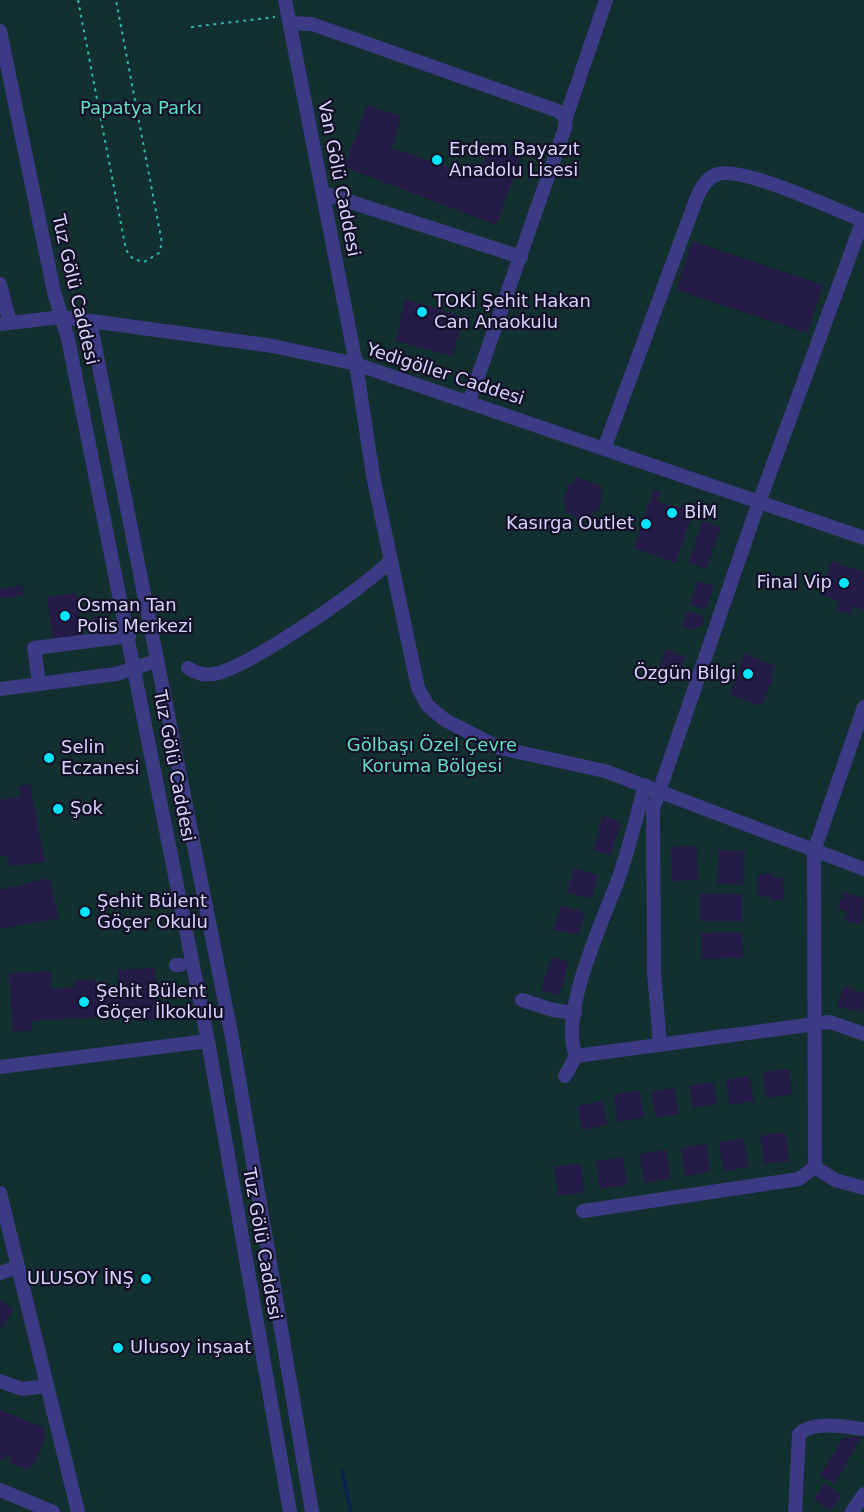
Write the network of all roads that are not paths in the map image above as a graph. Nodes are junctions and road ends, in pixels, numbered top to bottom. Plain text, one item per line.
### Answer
1 (285, 0) edge
2 (606, 0) edge
3 (290, 23) junction
4 (0, 31) edge
5 (566, 117) junction
6 (323, 193) junction
7 (863, 220) edge
8 (521, 257) junction
9 (0, 284) edge
10 (62, 317) junction
11 (90, 321) junction
12 (5, 324) edge
13 (356, 364) junction
14 (469, 402) junction
15 (604, 449) junction
16 (759, 502) junction
17 (864, 538) edge
18 (389, 562) junction
19 (129, 636) junction
20 (156, 661) junction
21 (135, 668) junction
22 (188, 668) dead end
23 (39, 683) junction
24 (0, 689) edge
25 (864, 709) edge
26 (645, 785) junction
27 (659, 790) junction
28 (814, 851) junction
29 (864, 869) edge
30 (522, 1000) dead end
31 (575, 1013) junction
32 (814, 1024) junction
33 (864, 1034) edge
34 (208, 1041) junction
35 (660, 1045) junction
36 (576, 1056) junction
37 (0, 1066) edge
38 (565, 1076) dead end
39 (815, 1167) junction
40 (864, 1188) edge
41 (0, 1193) edge
42 (583, 1211) dead end
43 (18, 1267) junction
44 (0, 1273) edge
45 (0, 1381) edge
46 (47, 1386) junction
47 (864, 1429) edge
48 (0, 1490) edge
49 (864, 1494) edge
50 (53, 1512) edge
51 (78, 1512) edge
52 (290, 1512) edge
53 (312, 1512) edge
54 (795, 1512) edge
55 (852, 1512) edge

1 - 3 street, Van Gölü Caddesi
2 - 5 street
3 - 5 street
3 - 6 street, Van Gölü Caddesi
4 - 10 street, Tuz Gölü Caddesi
5 - 8 street
6 - 8 street
6 - 13 street, Van Gölü Caddesi
7 - 15 street
7 - 16 street
8 - 14 street
9 - 12 street
10 - 11 street, Yedigöller Caddesi
10 - 12 street, Yedigöller Caddesi
10 - 19 street, Tuz Gölü Caddesi
11 - 13 street, Yedigöller Caddesi
11 - 20 street, Tuz Gölü Caddesi
13 - 14 street, Yedigöller Caddesi
13 - 18 street, Van Gölü Caddesi
14 - 15 street, Yedigöller Caddesi
15 - 16 street, Yedigöller Caddesi
16 - 17 street, Yedigöller Caddesi
16 - 27 street
18 - 22 street
18 - 26 street, Van Gölü Caddesi
19 - 21 street, Tuz Gölü Caddesi
19 - 23 street
20 - 21 street
20 - 53 street, Tuz Gölü Caddesi
21 - 23 street
21 - 34 street, Tuz Gölü Caddesi
23 - 24 street
25 - 28 street
26 - 27 street, Van Gölü Caddesi
26 - 31 street
27 - 28 street, Van Gölü Caddesi
27 - 35 street
28 - 29 street, Van Gölü Caddesi
28 - 32 street
30 - 31 street
31 - 36 street
32 - 33 street
32 - 35 street
32 - 39 street
34 - 37 street
34 - 52 street, Tuz Gölü Caddesi
35 - 36 street
36 - 38 street
39 - 40 street
39 - 42 street
41 - 43 street
43 - 44 street
43 - 46 street
45 - 46 street
46 - 51 street
47 - 54 street
48 - 50 street
49 - 55 street

